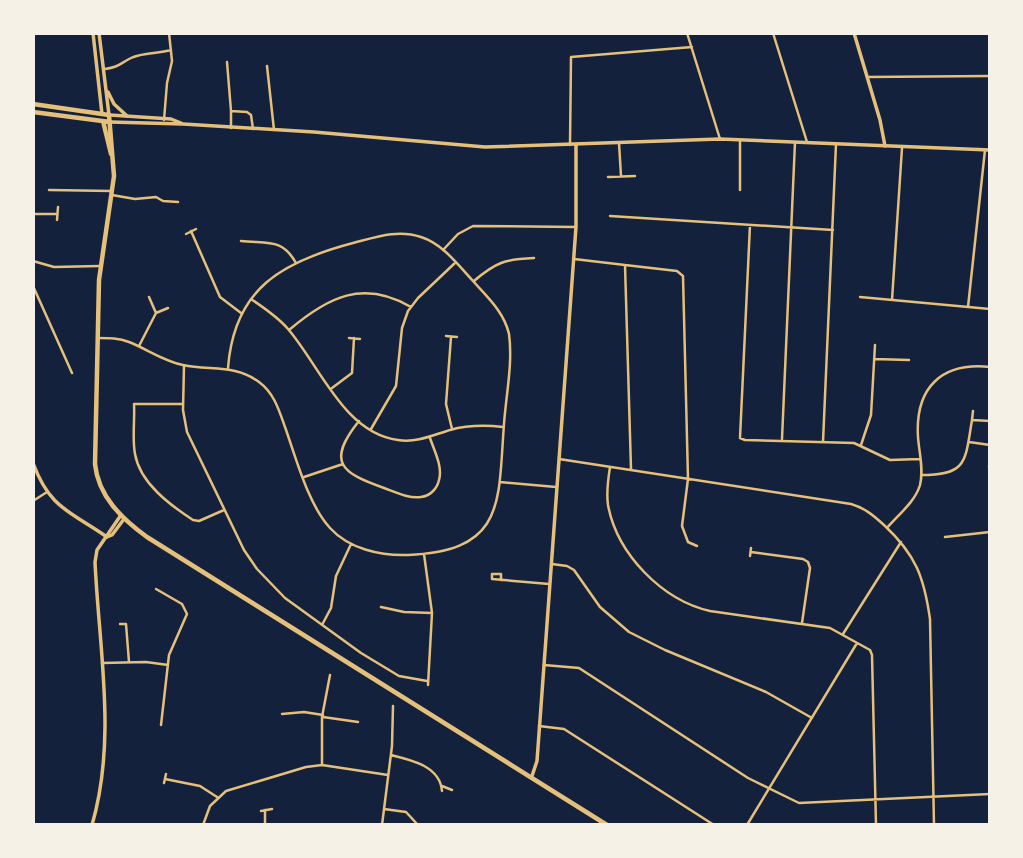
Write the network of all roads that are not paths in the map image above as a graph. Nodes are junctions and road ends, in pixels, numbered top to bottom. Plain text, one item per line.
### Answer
1 (93, 33) edge
2 (99, 33) edge
3 (169, 33) edge
4 (687, 33) edge
5 (772, 33) edge
6 (854, 33) edge
7 (692, 47) junction
8 (171, 50) junction
9 (227, 62) dead end
10 (267, 66) dead end
11 (104, 69) junction
12 (990, 76) edge
13 (867, 77) junction
14 (106, 87) junction
15 (33, 104) edge
16 (231, 111) junction
17 (33, 112) edge
18 (102, 114) junction
19 (109, 115) junction
20 (127, 116) junction
21 (164, 118) junction
22 (103, 122) junction
23 (110, 122) junction
24 (164, 124) junction
25 (183, 124) junction
26 (231, 128) junction
27 (253, 130) junction
28 (274, 130) junction
29 (720, 139) junction
30 (740, 139) junction
31 (795, 142) junction
32 (807, 142) junction
33 (619, 143) junction
34 (836, 144) junction
35 (570, 145) junction
36 (576, 145) junction
37 (885, 147) junction
38 (902, 148) junction
39 (988, 150) edge
40 (114, 164) junction
41 (621, 176) junction
42 (635, 176) dead end
43 (608, 177) dead end
44 (49, 190) dead end
45 (740, 190) dead end
46 (112, 193) junction
47 (178, 202) dead end
48 (58, 207) dead end
49 (33, 214) edge
50 (57, 214) junction
51 (610, 216) dead end
52 (57, 220) dead end
53 (750, 225) junction
54 (576, 227) junction
55 (791, 228) junction
56 (196, 229) dead end
57 (833, 230) junction
58 (191, 231) junction
59 (186, 234) dead end
60 (246, 235) dead end
61 (443, 250) junction
62 (534, 258) dead end
63 (574, 259) junction
64 (456, 262) junction
65 (34, 263) edge
66 (296, 263) junction
67 (625, 265) junction
68 (100, 266) junction
69 (474, 282) junction
70 (33, 286) edge
71 (149, 297) dead end
72 (860, 297) dead end
73 (251, 299) junction
74 (892, 300) junction
75 (411, 307) junction
76 (968, 307) junction
77 (167, 308) dead end
78 (990, 309) edge
79 (156, 313) junction
80 (242, 313) junction
81 (289, 330) junction
82 (446, 337) dead end
83 (451, 337) junction
84 (457, 337) dead end
85 (98, 338) junction
86 (349, 338) dead end
87 (354, 338) junction
88 (360, 339) dead end
89 (875, 345) dead end
90 (139, 346) junction
91 (71, 353) dead end
92 (65, 356) junction
93 (874, 359) junction
94 (909, 360) dead end
95 (184, 366) junction
96 (990, 367) edge
97 (228, 368) junction
98 (72, 373) dead end
99 (331, 389) junction
100 (126, 403) dead end
101 (134, 404) junction
102 (182, 404) junction
103 (974, 411) dead end
104 (966, 417) dead end
105 (972, 418) junction
106 (359, 421) junction
107 (990, 421) edge
108 (504, 427) junction
109 (371, 429) junction
110 (452, 429) junction
111 (430, 436) junction
112 (782, 441) junction
113 (823, 442) junction
114 (968, 442) junction
115 (861, 445) junction
116 (990, 445) edge
117 (990, 456) edge
118 (559, 459) junction
119 (920, 459) junction
120 (33, 463) edge
121 (343, 464) junction
122 (610, 467) junction
123 (989, 467) edge
124 (631, 470) junction
125 (921, 475) junction
126 (304, 478) junction
127 (688, 479) junction
128 (500, 482) junction
129 (557, 487) junction
130 (47, 492) junction
131 (33, 501) edge
132 (224, 510) junction
133 (123, 517) junction
134 (887, 528) junction
135 (990, 532) edge
136 (107, 537) junction
137 (945, 537) dead end
138 (901, 542) junction
139 (351, 544) junction
140 (697, 546) dead end
141 (751, 552) dead end
142 (424, 554) junction
143 (552, 564) junction
144 (501, 580) dead end
145 (550, 584) junction
146 (156, 589) dead end
147 (385, 601) dead end
148 (432, 613) junction
149 (120, 624) dead end
150 (802, 624) junction
151 (323, 625) junction
152 (843, 634) junction
153 (858, 643) junction
154 (129, 662) junction
155 (102, 663) junction
156 (168, 665) junction
157 (544, 665) junction
158 (330, 675) dead end
159 (291, 706) dead end
160 (393, 706) dead end
161 (292, 713) junction
162 (282, 714) dead end
163 (353, 714) dead end
164 (323, 716) junction
165 (812, 718) junction
166 (352, 721) junction
167 (358, 722) dead end
168 (161, 725) dead end
169 (539, 726) junction
170 (391, 755) junction
171 (322, 765) junction
172 (166, 774) dead end
173 (388, 775) junction
174 (532, 776) junction
175 (452, 790) dead end
176 (768, 790) junction
177 (990, 794) edge
178 (217, 797) junction
179 (933, 797) junction
180 (875, 800) junction
181 (272, 809) dead end
182 (384, 809) junction
183 (92, 825) edge
184 (203, 825) edge
185 (265, 825) edge
186 (327, 825) edge
187 (338, 825) edge
188 (382, 825) edge
189 (418, 825) edge
190 (607, 825) edge
191 (714, 825) edge
192 (747, 825) edge
193 (876, 825) edge
194 (934, 825) edge

1 - 18 street
2 - 11 street
3 - 8 street
4 - 7 street
5 - 32 street
6 - 13 street
7 - 29 street
7 - 35 street
8 - 11 street
8 - 21 street
9 - 16 street
10 - 28 street
11 - 14 street
12 - 13 street
13 - 37 street
14 - 19 street
14 - 20 street
15 - 18 main road
16 - 26 street
16 - 27 street
17 - 22 main road
18 - 19 main road
18 - 22 main road
19 - 20 street
19 - 23 main road
20 - 21 street
21 - 24 street
21 - 25 street
22 - 23 main road
22 - 40 main road
23 - 24 street
23 - 40 main road
24 - 25 street
25 - 26 street
26 - 27 street
27 - 28 street
28 - 35 street
29 - 30 street
29 - 33 street
30 - 31 street
30 - 45 street
31 - 32 street
31 - 55 street
32 - 34 street
33 - 36 street
33 - 41 street
34 - 37 street
34 - 57 street
35 - 36 street
36 - 54 street
37 - 38 street
38 - 39 street
38 - 74 street
39 - 76 street
40 - 46 main road
41 - 42 street
41 - 43 street
44 - 46 street
46 - 47 street
46 - 68 main road
48 - 50 street
49 - 50 street
50 - 52 street
51 - 53 street
53 - 55 street
53 - 112 street
54 - 61 street
54 - 63 street
55 - 57 street
55 - 112 street
56 - 58 street
57 - 113 street
58 - 59 street
58 - 80 street
60 - 66 street
61 - 64 street
61 - 66 street
62 - 69 street
63 - 67 street
63 - 118 street
64 - 69 street
64 - 75 street
65 - 68 street
66 - 73 street
67 - 124 street
67 - 127 street
68 - 85 main road
69 - 108 street
70 - 92 street
71 - 79 street
72 - 74 street
73 - 80 street
73 - 81 street
74 - 76 street
75 - 81 street
75 - 109 street
76 - 78 street
77 - 79 street
79 - 90 street
80 - 97 street
81 - 99 street
82 - 83 street
83 - 84 street
83 - 110 street
85 - 90 street
85 - 133 main road
86 - 87 street
87 - 88 street
87 - 99 street
89 - 93 street
90 - 95 street
91 - 92 street
92 - 98 street
93 - 94 street
93 - 115 street
95 - 97 street
95 - 102 street
96 - 119 street
97 - 126 street
99 - 106 street
100 - 101 street
101 - 102 street
101 - 132 street
102 - 132 street
103 - 105 street
104 - 105 street
105 - 107 street
105 - 114 street
106 - 109 street
106 - 121 street
108 - 110 street
108 - 128 street
109 - 111 street
110 - 111 street
111 - 121 street
112 - 113 street
113 - 115 street
114 - 116 street
114 - 125 street
115 - 119 street
117 - 123 street
118 - 122 street
118 - 129 street
119 - 125 street
120 - 130 street
121 - 126 street
122 - 124 street
122 - 150 street
124 - 127 street
125 - 134 street
126 - 139 street
127 - 134 street
127 - 140 street
128 - 129 street
128 - 142 street
129 - 143 street
130 - 131 street
130 - 136 street
132 - 151 street
133 - 136 street
133 - 174 main road
134 - 138 street
135 - 137 street
136 - 155 street
138 - 152 street
138 - 179 street
139 - 142 street
139 - 151 street
141 - 150 street
142 - 148 street
143 - 145 street
143 - 165 street
144 - 145 street
145 - 157 street
146 - 156 street
147 - 148 street
148 - 151 street
149 - 154 street
150 - 152 street
152 - 153 street
153 - 165 street
153 - 180 street
154 - 155 street
154 - 156 street
155 - 183 street
156 - 168 street
157 - 169 street
157 - 176 street
158 - 164 street
159 - 161 street
160 - 170 street
161 - 162 street
161 - 164 street
163 - 166 street
164 - 166 street
164 - 171 street
165 - 176 street
166 - 167 street
169 - 174 street
169 - 191 street
170 - 173 street
170 - 175 street
171 - 173 street
171 - 178 street
172 - 178 street
173 - 182 street
174 - 190 main road
176 - 180 street
176 - 192 street
177 - 179 street
178 - 184 street
179 - 180 street
179 - 194 street
180 - 193 street
181 - 185 street
182 - 188 street
182 - 189 street
186 - 187 street

